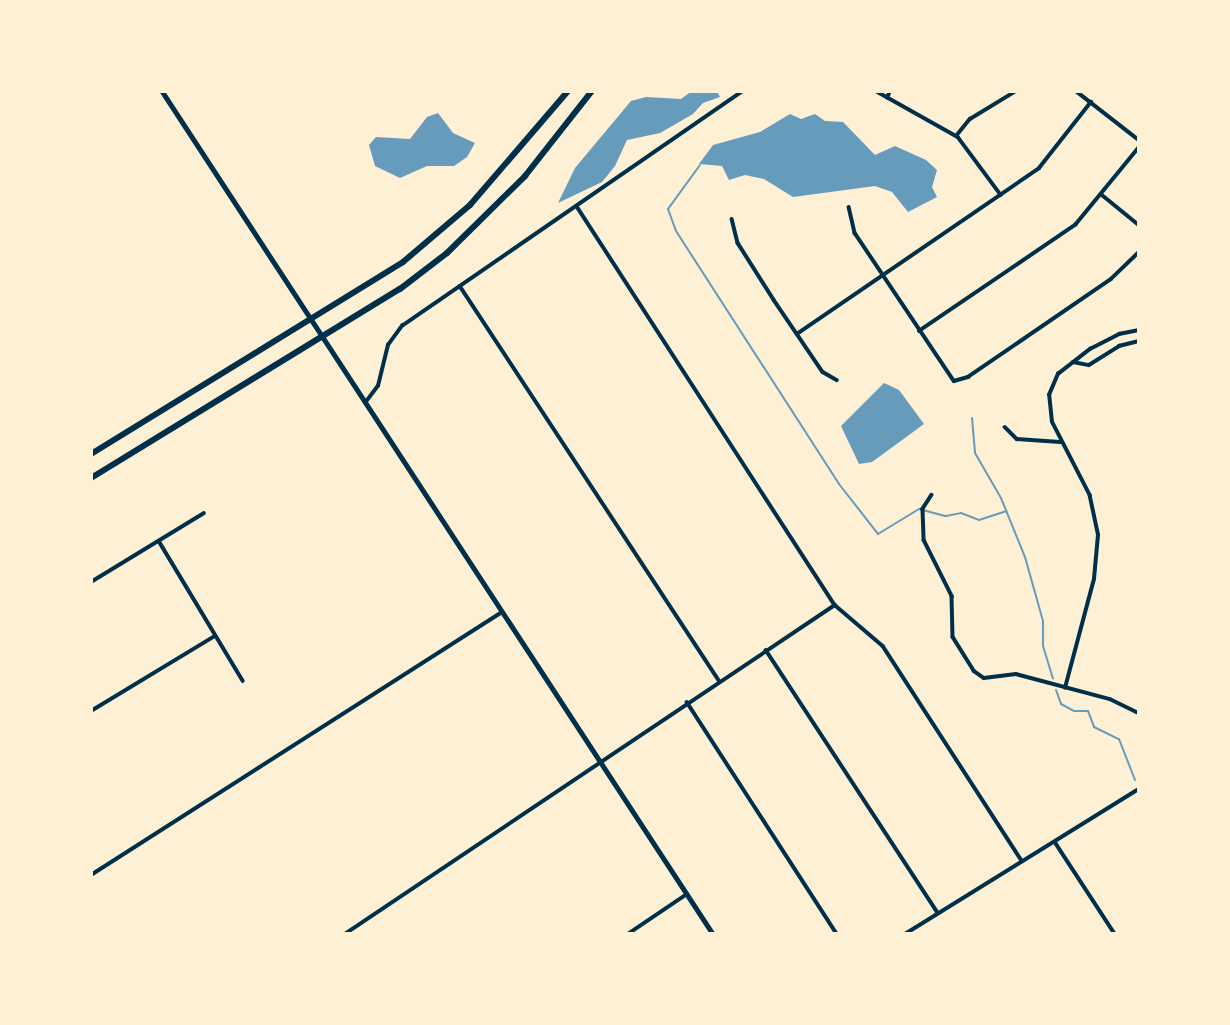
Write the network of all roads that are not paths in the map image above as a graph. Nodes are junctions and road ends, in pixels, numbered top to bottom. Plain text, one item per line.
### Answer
1 (162, 91) edge
2 (568, 91) edge
3 (592, 91) edge
4 (743, 91) edge
5 (876, 91) edge
6 (890, 91) edge
7 (1016, 91) edge
8 (1076, 91) edge
9 (887, 98) junction
10 (1091, 103) junction
11 (956, 136) junction
12 (1139, 140) edge
13 (1139, 147) edge
14 (1101, 194) junction
15 (1001, 195) junction
16 (849, 206) dead end
17 (578, 208) junction
18 (732, 219) dead end
19 (1139, 225) edge
20 (1139, 252) edge
21 (883, 276) junction
22 (460, 286) junction
23 (1139, 330) edge
24 (919, 331) junction
25 (797, 334) junction
26 (1139, 341) edge
27 (1073, 362) junction
28 (837, 380) dead end
29 (365, 403) junction
30 (1005, 427) dead end
31 (1060, 442) junction
32 (91, 454) edge
33 (91, 478) edge
34 (932, 495) dead end
35 (204, 513) dead end
36 (159, 541) junction
37 (91, 582) edge
38 (835, 605) junction
39 (502, 612) junction
40 (216, 635) junction
41 (766, 650) junction
42 (243, 681) dead end
43 (719, 681) junction
44 (1065, 688) junction
45 (687, 702) junction
46 (91, 711) edge
47 (1139, 713) edge
48 (601, 763) junction
49 (1139, 789) edge
50 (1055, 842) junction
51 (1022, 861) junction
52 (91, 875) edge
53 (687, 894) junction
54 (939, 913) junction
55 (345, 934) edge
56 (628, 934) edge
57 (713, 934) edge
58 (837, 934) edge
59 (905, 934) edge
60 (1115, 934) edge

1 - 29 main road
2 - 32 highway
3 - 33 highway
4 - 17 street
5 - 9 street
6 - 9 street
7 - 11 street
8 - 10 street
9 - 11 street
10 - 12 street
10 - 15 street
11 - 15 street
13 - 14 street
14 - 19 street
14 - 24 street
15 - 21 street
16 - 21 street
17 - 22 street
17 - 38 street
18 - 25 street
20 - 24 street
21 - 24 street
21 - 25 street
22 - 29 street
22 - 43 street
23 - 27 street
25 - 28 street
26 - 27 street
27 - 31 street
29 - 39 main road
30 - 31 street
31 - 44 street
34 - 44 street
35 - 36 street
36 - 37 street
36 - 40 street
38 - 41 street
38 - 51 street
39 - 48 main road
39 - 52 street
40 - 42 street
40 - 46 street
41 - 43 street
41 - 54 street
43 - 45 street
44 - 47 street
45 - 48 street
45 - 58 street
48 - 53 main road
48 - 55 street
49 - 50 street
50 - 51 street
50 - 60 street
51 - 54 street
53 - 56 street
53 - 57 main road
54 - 59 street

